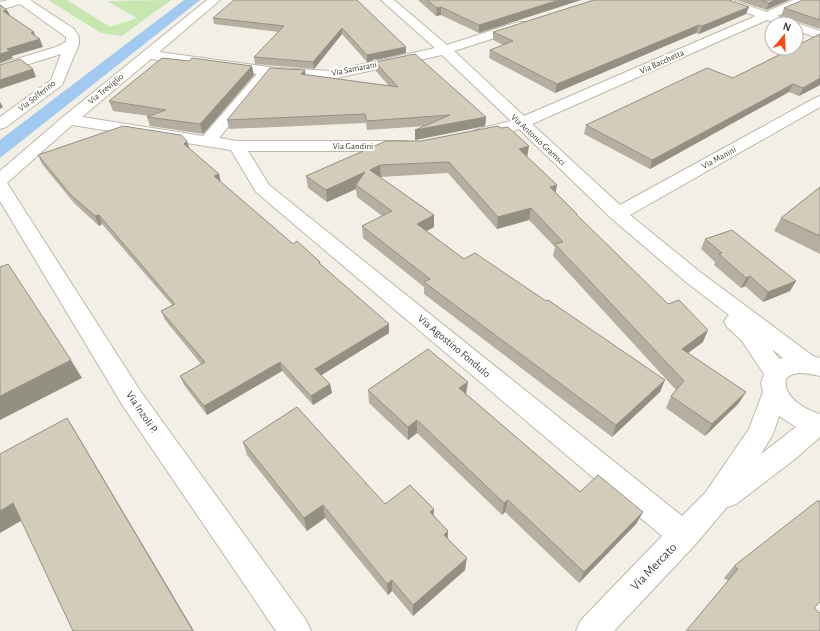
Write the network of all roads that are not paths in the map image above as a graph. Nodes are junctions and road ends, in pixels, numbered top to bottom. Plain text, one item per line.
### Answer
1 (21, 0) edge
2 (214, 0) edge
3 (387, 0) edge
4 (722, 0) edge
5 (803, 0) edge
6 (0, 6) edge
7 (767, 16) joint
8 (764, 17) edge
9 (533, 22) edge
10 (804, 29) edge
11 (820, 35) edge
12 (72, 44) junction
13 (445, 50) junction
14 (149, 55) junction
15 (0, 69) edge
16 (268, 70) junction
17 (820, 101) edge
18 (69, 120) junction
19 (521, 123) junction
20 (0, 124) edge
21 (466, 136) edge
22 (207, 142) junction
23 (237, 146) junction
24 (421, 146) edge
25 (0, 180) edge
26 (0, 186) edge
27 (618, 214) junction
28 (693, 277) junction
29 (816, 365) edge
30 (775, 383) junction
31 (818, 425) edge
32 (715, 502) junction
33 (684, 536) junction
34 (295, 631) edge
35 (592, 631) edge

1 - 6 street
1 - 12 street
2 - 14 street, Via Treviglio
3 - 13 street, Via Antonio Gramsci
4 - 7 street
5 - 7 street, Via Bacchetta
8 - 19 street, Via Bacchetta
9 - 13 street, Via Samarani
10 - 11 street
12 - 15 street
12 - 20 street, Via Solferino
13 - 16 street, Via Samarani
13 - 19 street, Via Antonio Gramsci
14 - 16 street, Via Samarani
14 - 18 street, Via Treviglio
16 - 22 street
17 - 27 street, Via Manini
18 - 22 street, Via Gandini
18 - 25 street, Via Treviglio
19 - 21 street
19 - 27 street, Via Antonio Gramsci
22 - 23 street, Via Gandini
23 - 24 street, Via Gandini
23 - 33 street, Via Agostino Fondulo
26 - 34 street, Via Inzoli P.
27 - 28 street, Via Antonio Gramsci
28 - 29 street, Via Antonio Gramsci
28 - 30 street, Via Antonio Gramsci
29 - 30 street
30 - 31 street, Via Antonio Gramsci
30 - 32 street, Via Mercato
31 - 32 street, Via Mercato
32 - 33 street, Via Mercato
33 - 35 street, Via Mercato

